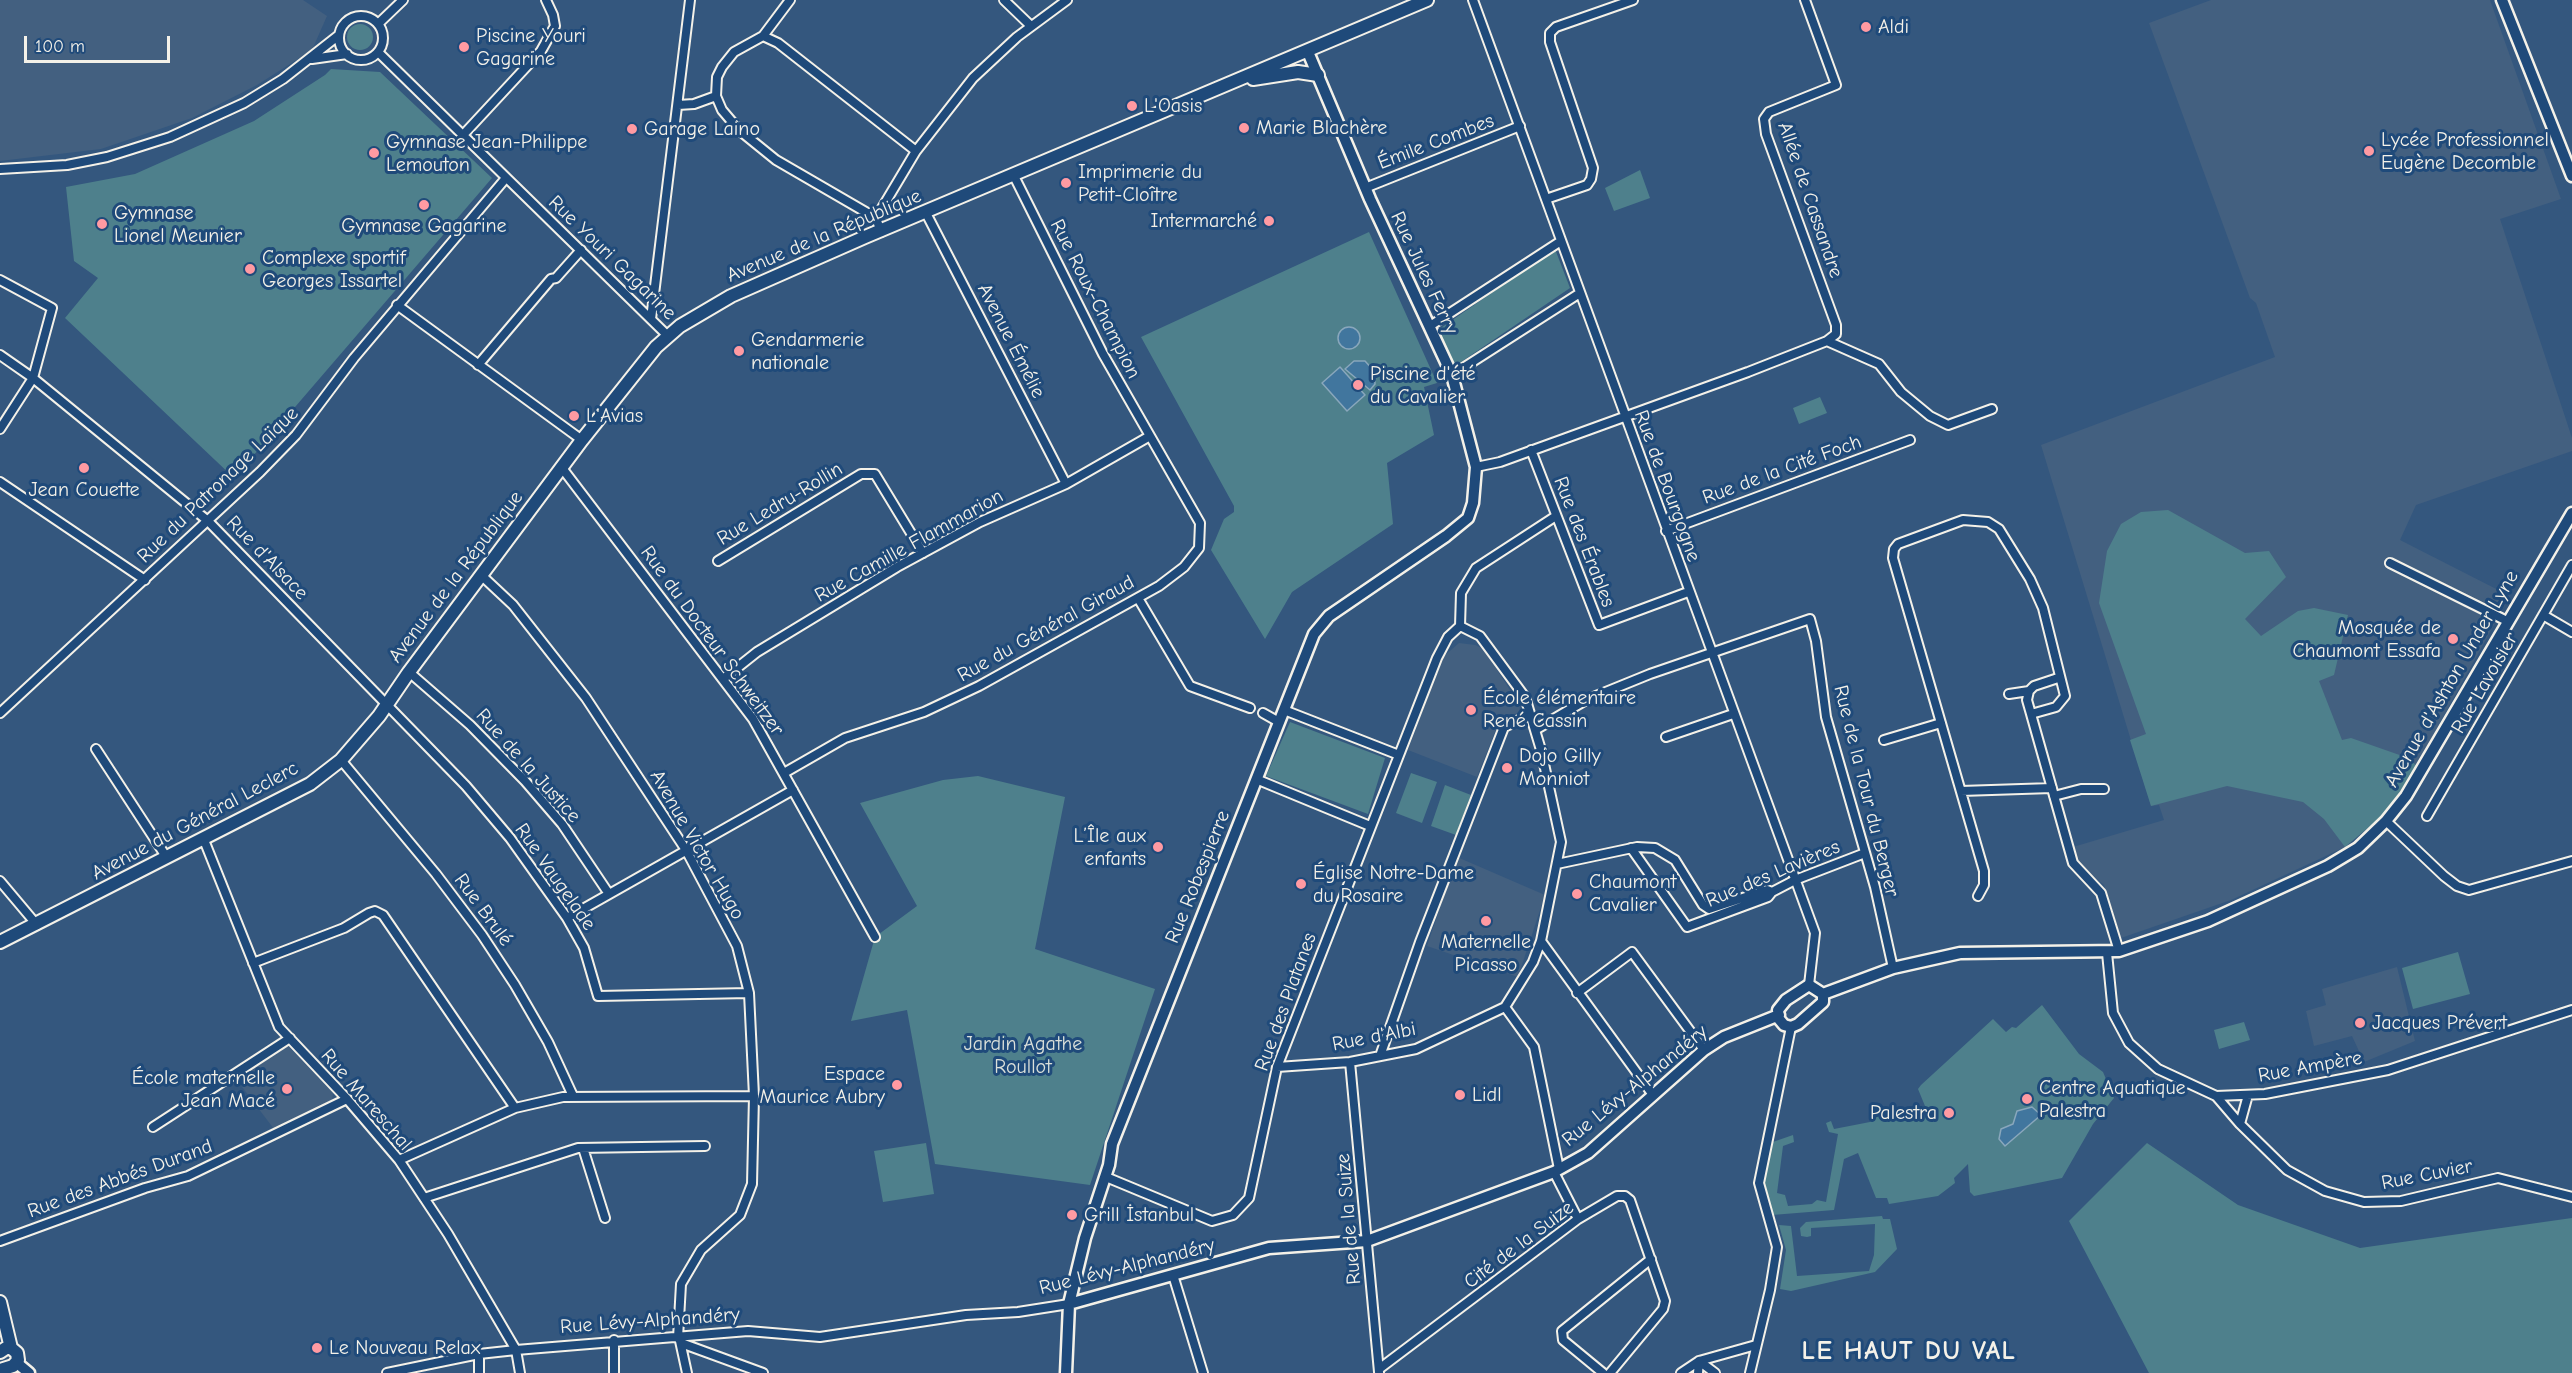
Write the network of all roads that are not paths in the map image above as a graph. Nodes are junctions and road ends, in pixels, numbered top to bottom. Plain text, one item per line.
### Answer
1 (403, 0) edge
2 (546, 0) edge
3 (690, 0) edge
4 (790, 0) edge
5 (1004, 0) edge
6 (1067, 0) edge
7 (1473, 0) edge
8 (1633, 0) edge
9 (1805, 0) edge
10 (2502, 0) edge
11 (1415, 2) edge
12 (378, 24) junction
13 (1031, 26) junction
14 (339, 35) junction
15 (763, 36) junction
16 (378, 52) junction
17 (1308, 52) junction
18 (347, 54) junction
19 (310, 60) junction
20 (1318, 75) junction
21 (1243, 80) junction
22 (716, 96) junction
23 (678, 105) junction
24 (1520, 126) junction
25 (463, 135) junction
26 (916, 151) junction
27 (0, 169) edge
28 (1014, 176) junction
29 (2572, 176) edge
30 (506, 178) junction
31 (1365, 188) junction
32 (1546, 199) junction
33 (926, 213) junction
34 (876, 218) junction
35 (881, 232) junction
36 (1561, 241) junction
37 (581, 250) junction
38 (0, 280) edge
39 (1580, 293) junction
40 (398, 305) junction
41 (651, 319) junction
42 (1430, 326) junction
43 (668, 336) junction
44 (1827, 341) junction
45 (0, 355) edge
46 (478, 365) junction
47 (1452, 375) junction
48 (33, 378) junction
49 (1992, 409) dead end
50 (1624, 416) junction
51 (0, 429) edge
52 (1150, 436) junction
53 (582, 440) junction
54 (1910, 440) dead end
55 (1531, 450) junction
56 (1476, 467) junction
57 (562, 468) junction
58 (0, 482) edge
59 (1066, 484) junction
60 (2572, 513) edge
61 (1556, 516) junction
62 (208, 521) junction
63 (1666, 531) junction
64 (923, 553) junction
65 (718, 561) dead end
66 (2390, 563) dead end
67 (2572, 566) edge
68 (481, 575) junction
69 (145, 580) junction
70 (1688, 592) junction
71 (1138, 598) junction
72 (2543, 615) junction
73 (2507, 621) junction
74 (1460, 626) junction
75 (2572, 632) edge
76 (1711, 654) junction
77 (409, 672) junction
78 (2058, 678) junction
79 (723, 679) junction
80 (2029, 692) junction
81 (2009, 693) dead end
82 (387, 705) junction
83 (1250, 708) dead end
84 (1284, 710) junction
85 (0, 713) edge
86 (1263, 713) dead end
87 (1733, 714) junction
88 (2031, 714) junction
89 (1530, 715) junction
90 (1280, 722) junction
91 (1941, 723) junction
92 (1535, 730) junction
93 (1666, 736) dead end
94 (1884, 740) dead end
95 (96, 749) dead end
96 (1399, 755) junction
97 (341, 760) junction
98 (784, 772) junction
99 (1256, 779) junction
100 (2104, 789) dead end
101 (793, 790) junction
102 (1960, 791) junction
103 (2053, 792) junction
104 (2427, 816) dead end
105 (2386, 821) junction
106 (1370, 826) junction
107 (204, 840) junction
108 (1631, 848) junction
109 (686, 850) junction
110 (1866, 853) junction
111 (167, 858) junction
112 (2572, 861) edge
113 (1557, 864) junction
114 (1795, 880) junction
115 (0, 881) edge
116 (1772, 892) junction
117 (609, 894) junction
118 (1978, 896) dead end
119 (567, 918) junction
120 (37, 925) junction
121 (875, 937) dead end
122 (1541, 941) junction
123 (0, 942) edge
124 (2119, 951) junction
125 (2106, 953) junction
126 (253, 963) junction
127 (1893, 968) junction
128 (1809, 985) junction
129 (749, 993) junction
130 (1577, 993) junction
131 (1822, 994) junction
132 (1505, 1007) junction
133 (2572, 1010) edge
134 (1779, 1015) junction
135 (1791, 1027) junction
136 (290, 1038) junction
137 (1704, 1050) junction
138 (1380, 1056) junction
139 (1350, 1062) junction
140 (1277, 1066) junction
141 (1653, 1095) junction
142 (2248, 1095) junction
143 (573, 1096) junction
144 (754, 1096) junction
145 (2216, 1096) junction
146 (347, 1099) junction
147 (515, 1108) junction
148 (2240, 1124) junction
149 (153, 1127) dead end
150 (705, 1146) dead end
151 (583, 1148) junction
152 (399, 1160) junction
153 (1557, 1171) junction
154 (1106, 1177) junction
155 (2572, 1197) edge
156 (424, 1198) junction
157 (605, 1218) dead end
158 (1578, 1219) junction
159 (0, 1241) edge
160 (1367, 1241) junction
161 (1651, 1259) junction
162 (1173, 1275) junction
163 (0, 1302) edge
164 (1069, 1304) junction
165 (614, 1340) junction
166 (679, 1341) junction
167 (1756, 1346) junction
168 (6, 1350) edge
169 (516, 1350) junction
170 (479, 1354) junction
171 (1699, 1361) junction
172 (5, 1365) edge
173 (1379, 1371) edge
174 (29, 1373) edge
175 (387, 1373) edge
176 (479, 1373) edge
177 (520, 1373) edge
178 (614, 1373) edge
179 (687, 1373) edge
180 (763, 1373) edge
181 (1066, 1373) edge
182 (1203, 1373) edge
183 (1603, 1373) edge
184 (1610, 1373) edge
185 (1682, 1373) edge
186 (1698, 1373) edge
187 (1714, 1373) edge
188 (1750, 1373) edge

1 - 12 street
2 - 25 street
3 - 23 street
4 - 15 street
5 - 13 street
6 - 13 street
7 - 24 street, Rue de Bourgogne
8 - 32 street
9 - 44 street, Allée de Cassandre
10 - 29 street
11 - 17 main road, Avenue de la République
12 - 14 street
12 - 16 street
13 - 26 street
14 - 18 street
14 - 19 street
15 - 22 street
15 - 26 street
16 - 18 street
16 - 25 street, Rue Youri Gagarine
17 - 20 street, Rue Jules Ferry
17 - 21 main road, Avenue de la République
18 - 19 street
19 - 27 street
20 - 21 main road
20 - 31 street, Rue Jules Ferry
21 - 28 main road, Avenue de la République
22 - 23 street
22 - 34 street
23 - 41 street
24 - 31 street, Émile Combes
24 - 32 street, Rue de Bourgogne
25 - 30 street, Rue Youri Gagarine
26 - 34 street
28 - 33 main road, Avenue de la République
28 - 52 street, Rue Roux-Champion
30 - 37 street, Rue Youri Gagarine
30 - 40 street, Rue du Patronage Laïque
31 - 42 street, Rue Jules Ferry
32 - 36 street, Rue de Bourgogne
33 - 35 main road, Avenue de la République
33 - 59 street, Avenue Émélie
34 - 35 street
35 - 43 main road, Avenue de la République
36 - 39 street, Rue de Bourgogne
36 - 42 street
37 - 41 street, Rue Youri Gagarine
37 - 46 street
38 - 48 street
39 - 47 street
39 - 50 street, Rue de Bourgogne
40 - 46 street
40 - 62 street, Rue du Patronage Laïque
41 - 43 street, Rue Youri Gagarine
42 - 47 street, Rue Jules Ferry
43 - 53 main road, Avenue de la République
44 - 49 street
44 - 50 street
45 - 48 street, Rue d'Alsace
46 - 53 street
47 - 56 street, Rue Jules Ferry
48 - 51 street
48 - 62 street, Rue d'Alsace
50 - 55 street
50 - 63 street, Rue de Bourgogne
52 - 59 street, Rue Camille Flammarion
52 - 71 street, Rue du Général Giraud
53 - 57 main road, Avenue de la République
54 - 63 street, Rue de la Cité Foch
55 - 56 street
55 - 61 street, Rue des Érables
56 - 84 street, Rue Robespierre
57 - 68 main road, Avenue de la République
57 - 79 street, Rue du Docteur Schweitzer
58 - 69 street
59 - 64 street, Rue Camille Flammarion
60 - 73 street, Avenue d'Ashton Under Lyne
61 - 70 street, Rue des Érables
61 - 74 street
62 - 69 street, Rue du Patronage Laïque
62 - 82 street, Rue d'Alsace
63 - 70 street, Rue de Bourgogne
64 - 65 street, Rue Ledru-Rollin
64 - 79 street, Rue Camille Flammarion
66 - 73 street
67 - 72 street, Rue Lavoisier
68 - 77 main road, Avenue de la République
68 - 109 street, Avenue Victor Hugo
69 - 85 street, Rue du Patronage Laïque
70 - 76 street, Rue de Bourgogne
71 - 83 street
71 - 98 street, Rue du Général Giraud
72 - 75 street
72 - 104 street, Rue Lavoisier
73 - 105 street, Avenue d'Ashton Under Lyne
74 - 89 street
74 - 96 street, Rue des Platanes
76 - 87 street, Rue de Bourgogne
76 - 92 street, Rue de la Tour du Berger
76 - 110 street, Rue de la Tour du Berger
77 - 82 main road, Avenue de la République
77 - 117 street, Rue de la Justice
78 - 80 street
78 - 88 street
78 - 91 street
79 - 98 street, Rue du Docteur Schweitzer
80 - 81 street
80 - 88 street
82 - 97 main road, Avenue du Général Leclerc
82 - 119 street, Rue Vaugelade
84 - 90 street, Rue Robespierre
84 - 96 street
86 - 90 street
87 - 93 street
87 - 114 street, Rue de Bourgogne
88 - 103 street
89 - 92 street
89 - 138 street
90 - 99 street, Rue Robespierre
91 - 94 street
91 - 102 street
92 - 113 street
95 - 111 street
96 - 106 street, Rue des Platanes
97 - 107 main road, Avenue du Général Leclerc
97 - 143 street, Rue Brulé
98 - 101 street, Rue du Docteur Schweitzer
99 - 106 street
99 - 154 street, Rue Robespierre
100 - 103 street
101 - 109 street
101 - 121 street, Rue du Docteur Schweitzer
102 - 103 street
102 - 118 street
103 - 124 street
105 - 112 street
105 - 124 street, Avenue d'Ashton Under Lyne
106 - 140 street, Rue des Platanes
107 - 111 main road, Avenue du Général Leclerc
107 - 126 street, Rue Mareschal
108 - 113 street
108 - 116 street
108 - 116 street, Rue des Lavières
109 - 117 street
109 - 129 street, Avenue Victor Hugo
110 - 114 street, Rue des Lavières
110 - 127 street, Rue de la Tour du Berger
111 - 120 main road, Avenue du Général Leclerc
113 - 122 street
114 - 116 street, Rue des Lavières
114 - 128 street, Rue de Bourgogne
115 - 120 street
117 - 119 street
119 - 129 street, Rue Vaugelade
120 - 123 main road, Avenue du Général Leclerc
122 - 130 street
122 - 132 street
124 - 125 street
125 - 127 street
125 - 145 street, Rue Ampère
126 - 136 street, Rue Mareschal
126 - 147 street
127 - 131 street
128 - 131 street
128 - 134 street
129 - 144 street, Avenue Victor Hugo
130 - 137 street
130 - 141 street
131 - 135 street
132 - 138 street, Rue d'Albi
132 - 153 street
133 - 142 street, Rue Ampère
134 - 135 street
134 - 137 street, Rue Lévy-Alphandéry
135 - 167 street
136 - 146 street, Rue Mareschal
136 - 149 street
137 - 141 street, Rue Lévy-Alphandéry
138 - 139 street, Rue d'Albi
139 - 140 street, Rue d'Albi
139 - 160 street, Rue de la Suize
140 - 154 street, Rue des Platanes
141 - 153 street, Rue Lévy-Alphandéry
142 - 145 street, Rue Ampère
142 - 148 street
143 - 144 street
143 - 147 street
144 - 166 street, Avenue Victor Hugo
145 - 148 street, Rue Cuvier
146 - 152 street, Rue Mareschal
146 - 159 street, Rue des Abbés Durand
147 - 152 street
148 - 155 street, Rue Cuvier
150 - 151 street
151 - 156 street
151 - 157 street
152 - 156 street, Rue Mareschal
153 - 158 street
153 - 160 street, Rue Lévy-Alphandéry
154 - 164 street, Rue Robespierre
156 - 169 street, Rue Mareschal
158 - 161 street, Cité de la Suize
158 - 173 street, Cité de la Suize
160 - 162 street, Rue Lévy-Alphandéry
160 - 173 street, Rue de la Suize
161 - 183 street
161 - 184 street, Cité de la Suize
162 - 164 street, Rue Lévy-Alphandéry
162 - 182 street
163 - 168 main road
164 - 166 street, Rue Lévy-Alphandéry
164 - 181 street, Rue Robespierre
165 - 166 street, Rue Lévy-Alphandéry
165 - 169 street, Rue Lévy-Alphandéry
165 - 178 street
166 - 179 street, Avenue Victor Hugo
166 - 180 street
167 - 171 street
167 - 188 street
168 - 172 main road
169 - 170 street, Rue Lévy-Alphandéry
169 - 177 street, Rue Mareschal
170 - 175 street, Rue Lévy-Alphandéry
170 - 176 street
171 - 185 street
171 - 186 street
171 - 187 street
172 - 174 street

